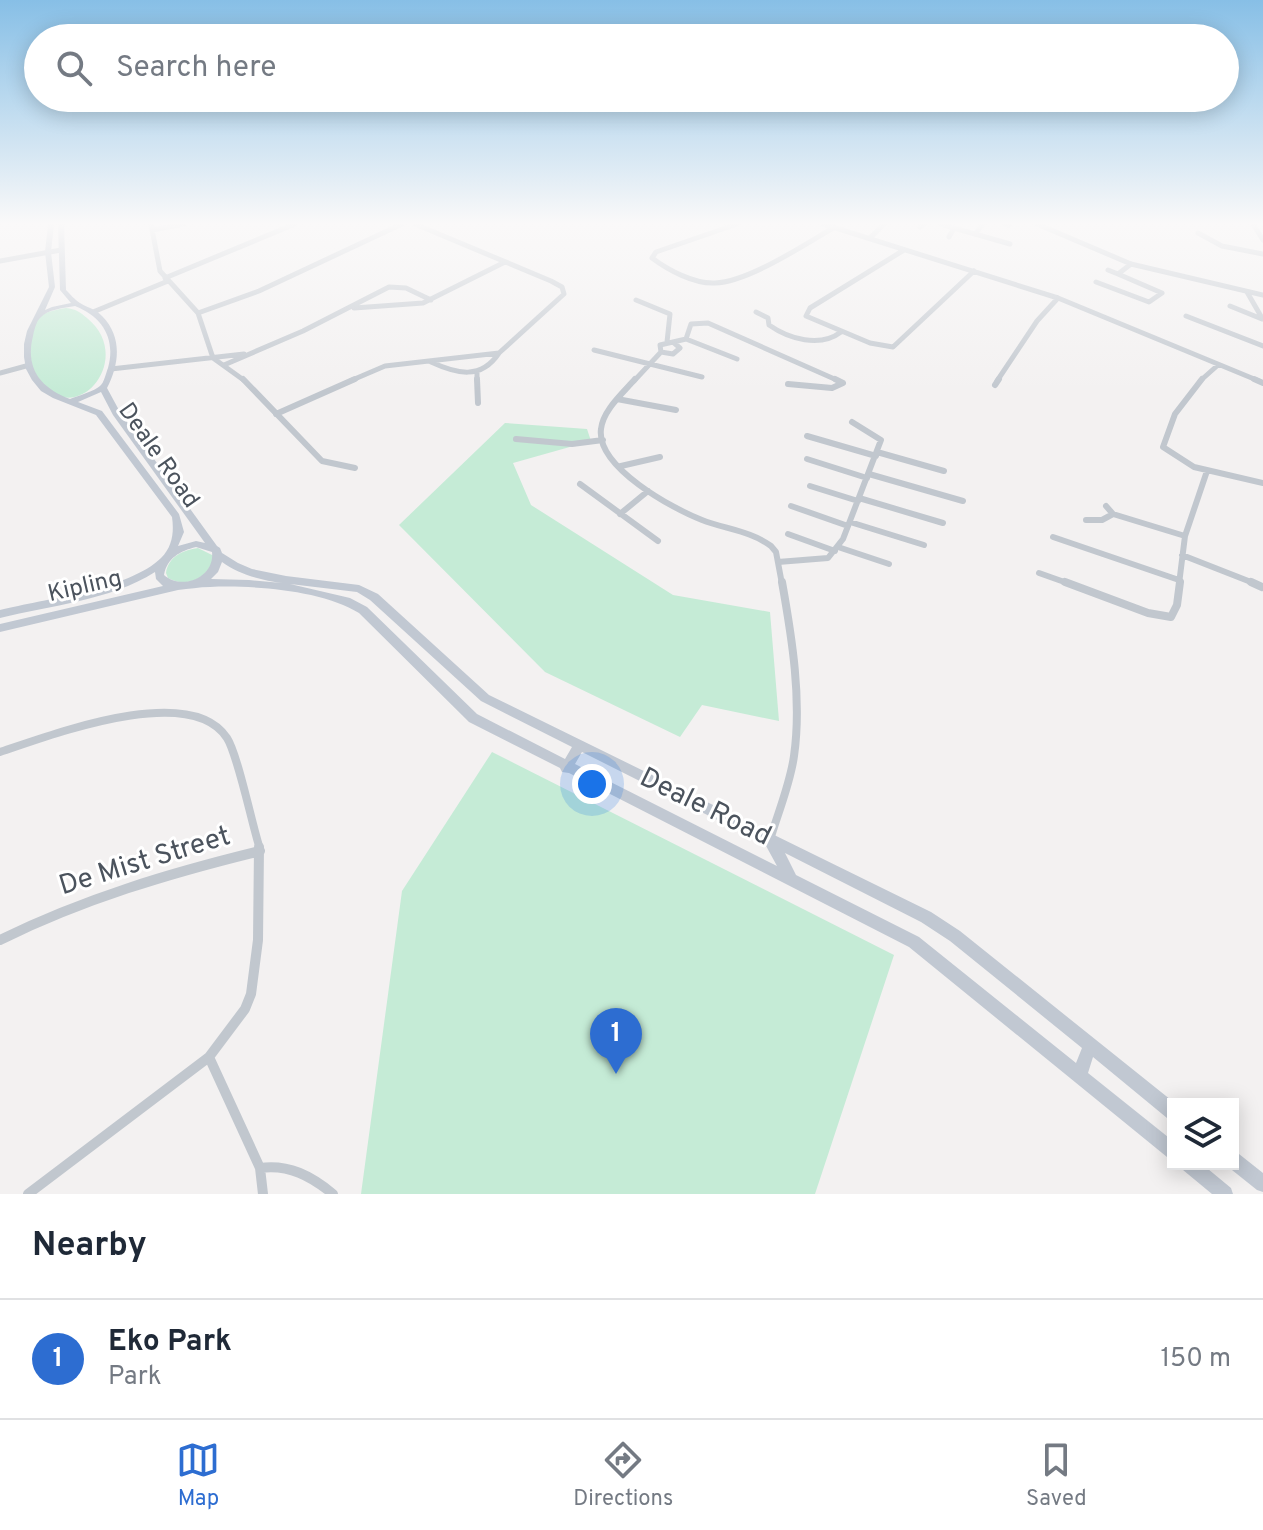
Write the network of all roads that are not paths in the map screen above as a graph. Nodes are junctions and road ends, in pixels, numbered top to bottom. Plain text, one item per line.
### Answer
1 (51, 280) edge
2 (62, 280) edge
3 (166, 280) joint
4 (283, 280) edge
5 (470, 280) edge
6 (543, 280) edge
7 (702, 280) edge
8 (727, 280) edge
9 (857, 280) edge
10 (965, 280) edge
11 (1001, 280) edge
12 (1131, 280) edge
13 (1196, 280) edge
14 (1096, 282) dead end
15 (1247, 292) junction
16 (1263, 295) edge
17 (1058, 298) junction
18 (431, 300) junction
19 (636, 300) dead end
20 (76, 304) junction
21 (348, 308) junction
22 (1255, 308) junction
23 (93, 312) junction
24 (756, 312) dead end
25 (198, 313) junction
26 (39, 315) junction
27 (1186, 316) dead end
28 (1263, 319) edge
29 (841, 332) junction
30 (686, 339) junction
31 (670, 342) junction
32 (1263, 346) edge
33 (202, 347) junction
34 (594, 350) dead end
35 (661, 352) junction
36 (499, 353) junction
37 (250, 354) junction
38 (212, 355) junction
39 (188, 359) junction
40 (737, 359) dead end
41 (429, 362) junction
42 (224, 365) junction
43 (1218, 365) junction
44 (26, 366) junction
45 (648, 366) junction
46 (111, 369) junction
47 (0, 373) edge
48 (477, 373) junction
49 (702, 377) dead end
50 (1263, 383) edge
51 (788, 384) dead end
52 (995, 385) dead end
53 (103, 388) junction
54 (617, 399) junction
55 (70, 402) junction
56 (478, 403) dead end
57 (676, 410) dead end
58 (276, 414) junction
59 (852, 422) dead end
60 (807, 436) dead end
61 (516, 439) dead end
62 (603, 440) junction
63 (877, 454) junction
64 (660, 457) dead end
65 (807, 459) dead end
66 (621, 466) junction
67 (355, 468) dead end
68 (944, 471) dead end
69 (1207, 471) junction
70 (868, 476) junction
71 (1263, 483) edge
72 (580, 484) dead end
73 (810, 486) dead end
74 (648, 491) junction
75 (859, 499) junction
76 (963, 501) dead end
77 (791, 506) dead end
78 (1106, 506) dead end
79 (620, 514) junction
80 (1113, 514) junction
81 (1086, 520) dead end
82 (943, 523) dead end
83 (849, 524) junction
84 (788, 534) dead end
85 (1185, 536) junction
86 (1053, 537) dead end
87 (658, 541) dead end
88 (924, 545) dead end
89 (837, 549) junction
90 (216, 551) junction
91 (1182, 555) junction
92 (166, 558) junction
93 (778, 562) junction
94 (889, 564) dead end
95 (1039, 573) dead end
96 (1179, 580) junction
97 (183, 586) junction
98 (1262, 587) edge
99 (0, 614) edge
100 (0, 628) edge
101 (579, 746) junction
102 (0, 752) edge
103 (566, 768) junction
104 (770, 840) junction
105 (260, 851) junction
106 (740, 855) junction
107 (797, 882) junction
108 (0, 940) edge
109 (1090, 1045) junction
110 (209, 1057) junction
111 (1080, 1075) junction
112 (1167, 1107) edge
113 (1167, 1146) edge
114 (1239, 1165) edge
115 (260, 1168) junction
116 (1196, 1170) edge
117 (1263, 1184) edge
118 (28, 1194) edge
119 (263, 1194) edge
120 (333, 1194) edge
121 (1225, 1194) edge

1 - 26 street
2 - 20 street
3 - 23 street
3 - 25 street
4 - 25 street
5 - 18 street
6 - 36 street
7 - 8 street
9 - 29 street
10 - 29 street
11 - 17 street
12 - 14 street
13 - 15 street
15 - 16 street
15 - 22 street
17 - 43 street
17 - 52 street
18 - 21 street
18 - 21 street
19 - 31 street
20 - 23 street
20 - 26 street
21 - 37 street
22 - 28 street
22 - 28 street
23 - 46 street, Deale Road
24 - 29 street
25 - 33 street
26 - 44 street
27 - 32 street
30 - 31 street
30 - 40 street
30 - 51 street
31 - 35 street
31 - 35 street
33 - 38 street
33 - 39 street
34 - 45 street
35 - 45 street
36 - 41 street
36 - 48 street
37 - 38 street
37 - 42 street
38 - 39 street
38 - 42 street
39 - 46 street
41 - 48 street
41 - 58 street
42 - 58 street
43 - 50 street
43 - 69 street
44 - 47 street
44 - 55 street, Deale Road
45 - 49 street
45 - 54 street
46 - 53 street, Deale Road
48 - 56 street
53 - 55 street, Deale Road
53 - 90 street, Deale Road
54 - 57 street
54 - 62 street
55 - 92 street, Deale Road
58 - 67 street
59 - 63 street
60 - 63 street
61 - 62 street
62 - 66 street
63 - 68 street
63 - 70 street
64 - 66 street
65 - 70 street
66 - 74 street
69 - 71 street
69 - 85 street
70 - 75 street
70 - 76 street
72 - 79 street
73 - 75 street
74 - 79 street
74 - 93 street
75 - 82 street
75 - 83 street
77 - 83 street
78 - 80 street
79 - 87 street
80 - 81 street
80 - 85 street
83 - 88 street
83 - 89 street
84 - 89 street
85 - 91 street
86 - 96 street
89 - 93 street
89 - 94 street
90 - 92 street, Kipling
90 - 97 street
90 - 101 street, Deale Road
91 - 96 street
91 - 98 street
92 - 97 street
92 - 99 street, Kipling
93 - 104 street
95 - 96 street
97 - 100 street, Kipling
97 - 103 street, Deale Road
101 - 103 street
101 - 104 street, Deale Road
102 - 105 street
103 - 106 street, Deale Road
104 - 106 street
104 - 107 street
104 - 109 street, Deale Road
105 - 108 street, De Mist Street
105 - 110 street
106 - 107 street, Deale Road
107 - 111 street, Deale Road
109 - 111 street
109 - 112 street, Deale Road
110 - 115 street
110 - 118 street
111 - 113 street, Deale Road
114 - 117 street
115 - 119 street
115 - 120 street
116 - 121 street

